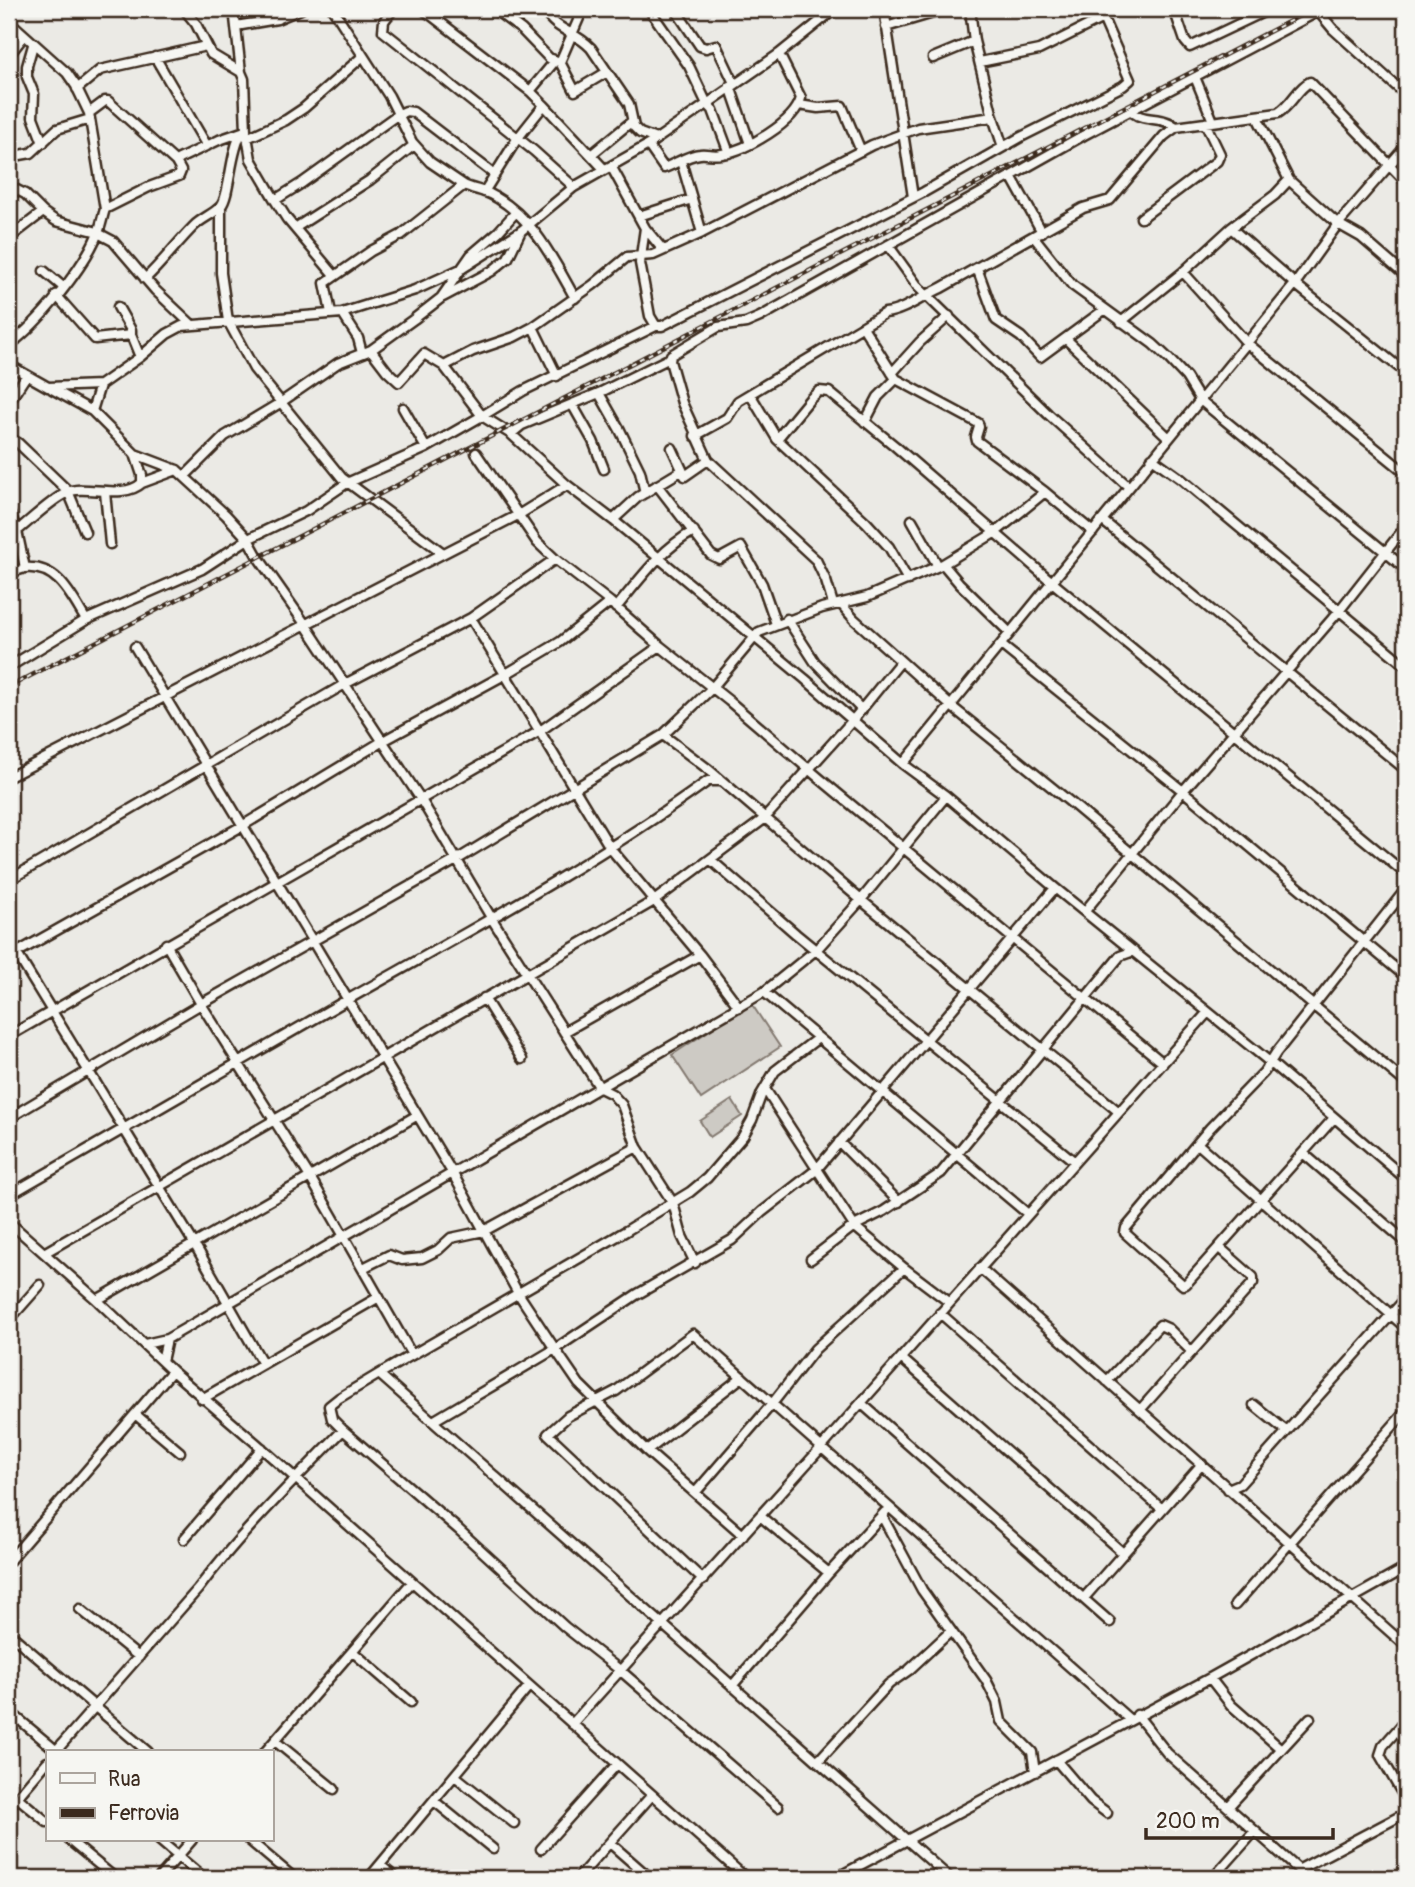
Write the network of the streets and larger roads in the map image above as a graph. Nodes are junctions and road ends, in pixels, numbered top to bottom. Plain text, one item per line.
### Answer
1 (184, 9) edge
2 (234, 9) edge
3 (301, 9) edge
4 (333, 9) edge
5 (393, 9) edge
6 (423, 9) edge
7 (494, 9) edge
8 (543, 9) edge
9 (583, 9) edge
10 (594, 9) edge
11 (636, 9) edge
12 (649, 9) edge
13 (675, 9) edge
14 (835, 9) edge
15 (884, 9) edge
16 (947, 9) edge
17 (970, 9) edge
18 (1099, 9) edge
19 (1174, 9) edge
20 (1270, 9) edge
21 (1321, 10) edge
22 (1103, 18) junction
23 (9, 22) edge
24 (236, 26) junction
25 (886, 27) junction
26 (573, 34) junction
27 (24, 36) junction
28 (974, 41) junction
29 (33, 45) junction
30 (206, 46) junction
31 (779, 54) junction
32 (9, 55) edge
33 (363, 56) junction
34 (155, 57) junction
35 (933, 58) dead end
36 (557, 62) junction
37 (980, 62) junction
38 (241, 72) junction
39 (607, 72) junction
40 (1195, 76) junction
41 (732, 85) junction
42 (78, 89) junction
43 (530, 91) junction
44 (1406, 95) edge
45 (707, 104) junction
46 (544, 105) junction
47 (799, 105) junction
48 (1130, 110) junction
49 (397, 115) junction
50 (89, 116) junction
51 (993, 117) junction
52 (1257, 117) junction
53 (631, 122) junction
54 (1209, 122) junction
55 (1175, 127) junction
56 (902, 132) junction
57 (245, 134) junction
58 (517, 139) junction
59 (652, 142) junction
60 (43, 143) junction
61 (750, 144) junction
62 (414, 145) junction
63 (207, 146) junction
64 (1406, 146) edge
65 (1003, 147) junction
66 (861, 151) junction
67 (729, 153) junction
68 (592, 154) junction
69 (9, 157) edge
70 (681, 161) junction
71 (176, 162) junction
72 (1389, 166) junction
73 (608, 168) junction
74 (494, 174) junction
75 (1011, 176) junction
76 (1289, 180) junction
77 (1406, 182) edge
78 (464, 185) junction
79 (9, 186) edge
80 (574, 187) junction
81 (484, 192) junction
82 (913, 197) junction
83 (692, 199) junction
84 (275, 200) junction
85 (221, 206) junction
86 (105, 209) junction
87 (43, 212) junction
88 (516, 212) junction
89 (639, 216) junction
90 (1141, 218) dead end
91 (530, 224) junction
92 (1338, 224) junction
93 (295, 228) junction
94 (645, 228) junction
95 (1231, 228) junction
96 (521, 231) junction
97 (99, 233) junction
98 (702, 233) junction
99 (13, 235) dead end
100 (1038, 235) junction
101 (888, 245) junction
102 (663, 250) junction
103 (641, 255) junction
104 (463, 268) junction
105 (977, 268) junction
106 (44, 271) dead end
107 (1183, 272) junction
108 (335, 276) junction
109 (1406, 276) edge
110 (145, 279) junction
111 (1295, 284) junction
112 (63, 287) junction
113 (926, 293) junction
114 (56, 295) junction
115 (441, 298) junction
116 (575, 298) junction
117 (118, 307) dead end
118 (1104, 310) junction
119 (331, 313) junction
120 (342, 313) junction
121 (949, 316) junction
122 (228, 321) junction
123 (1121, 322) junction
124 (191, 324) junction
125 (656, 326) junction
126 (533, 327) junction
127 (863, 327) junction
128 (9, 330) edge
129 (131, 335) junction
130 (1066, 339) junction
131 (13, 343) edge
132 (1247, 343) junction
133 (371, 350) junction
134 (362, 353) junction
135 (140, 357) junction
136 (670, 358) junction
137 (9, 365) edge
138 (444, 366) junction
139 (1406, 373) edge
140 (26, 376) junction
141 (557, 376) junction
142 (894, 376) junction
143 (100, 385) junction
144 (48, 387) junction
145 (599, 393) junction
146 (750, 394) junction
147 (1200, 400) junction
148 (9, 402) edge
149 (280, 403) junction
150 (572, 404) junction
151 (403, 408) dead end
152 (92, 411) junction
153 (481, 416) junction
154 (864, 422) junction
155 (511, 434) junction
156 (695, 436) junction
157 (9, 438) edge
158 (1169, 438) junction
159 (776, 439) junction
160 (426, 448) junction
161 (672, 448) dead end
162 (476, 453) dead end
163 (135, 454) junction
164 (1152, 458) junction
165 (708, 460) junction
166 (604, 469) dead end
167 (177, 470) junction
168 (681, 471) junction
169 (1406, 473) edge
170 (185, 476) junction
171 (142, 482) junction
172 (347, 483) junction
173 (567, 485) junction
174 (657, 485) junction
175 (1129, 487) junction
176 (68, 491) junction
177 (105, 492) junction
178 (1045, 492) junction
179 (645, 493) junction
180 (9, 511) edge
181 (520, 514) junction
182 (612, 520) junction
183 (912, 520) dead end
184 (1103, 521) junction
185 (1406, 526) edge
186 (694, 531) junction
187 (13, 532) edge
188 (85, 532) dead end
189 (996, 532) junction
190 (1093, 532) junction
191 (248, 539) junction
192 (110, 544) dead end
193 (1385, 551) junction
194 (443, 553) junction
195 (657, 557) junction
196 (555, 559) junction
197 (941, 565) junction
198 (25, 568) junction
199 (1406, 569) edge
200 (9, 573) edge
201 (908, 580) junction
202 (1052, 582) junction
203 (837, 604) junction
204 (613, 605) junction
205 (1339, 611) junction
206 (471, 618) junction
207 (86, 620) junction
208 (787, 620) junction
209 (306, 624) junction
210 (776, 624) junction
211 (1010, 633) junction
212 (754, 636) junction
213 (1001, 645) junction
214 (135, 646) dead end
215 (660, 646) junction
216 (901, 661) junction
217 (1406, 666) edge
218 (9, 667) edge
219 (821, 668) junction
220 (1288, 671) junction
221 (506, 674) junction
222 (805, 679) junction
223 (345, 684) junction
224 (712, 688) junction
225 (164, 697) junction
226 (951, 706) junction
227 (862, 710) junction
228 (853, 720) junction
229 (540, 730) junction
230 (1234, 732) junction
231 (663, 735) junction
232 (383, 741) junction
233 (903, 764) junction
234 (206, 766) junction
235 (708, 769) junction
236 (809, 770) junction
237 (1406, 771) edge
238 (10, 773) edge
239 (708, 781) junction
240 (721, 781) junction
241 (576, 790) junction
242 (1183, 791) junction
243 (946, 796) junction
244 (420, 798) junction
245 (765, 819) junction
246 (242, 826) junction
247 (904, 847) junction
248 (611, 849) junction
249 (1132, 854) junction
250 (458, 859) junction
251 (711, 860) junction
252 (1406, 874) edge
253 (9, 880) edge
254 (276, 884) junction
255 (1055, 888) junction
256 (1406, 889) edge
257 (861, 900) junction
258 (654, 901) junction
259 (1085, 911) junction
260 (492, 919) junction
261 (1012, 938) junction
262 (9, 941) edge
263 (313, 942) junction
264 (1364, 942) junction
265 (1124, 943) junction
266 (166, 944) junction
267 (817, 950) junction
268 (1134, 951) junction
269 (12, 955) edge
270 (700, 955) junction
271 (1119, 956) junction
272 (527, 974) junction
273 (1406, 977) edge
274 (969, 989) junction
275 (764, 992) junction
276 (484, 998) junction
277 (1086, 998) junction
278 (348, 999) junction
279 (201, 1004) junction
280 (1314, 1004) junction
281 (739, 1007) junction
282 (51, 1011) junction
283 (1208, 1012) junction
284 (564, 1032) junction
285 (9, 1036) edge
286 (818, 1038) junction
287 (926, 1040) junction
288 (1042, 1050) junction
289 (381, 1058) junction
290 (522, 1059) dead end
291 (237, 1062) junction
292 (1163, 1063) junction
293 (1271, 1063) junction
294 (88, 1072) junction
295 (1406, 1083) edge
296 (600, 1088) junction
297 (765, 1089) junction
298 (881, 1093) junction
299 (1000, 1101) junction
300 (1119, 1112) junction
301 (416, 1116) junction
302 (9, 1118) edge
303 (1334, 1118) junction
304 (274, 1120) junction
305 (124, 1130) junction
306 (839, 1142) junction
307 (1198, 1144) junction
308 (637, 1147) junction
309 (1303, 1153) junction
310 (955, 1155) junction
311 (1075, 1162) junction
312 (816, 1170) junction
313 (453, 1174) junction
314 (310, 1177) junction
315 (1406, 1179) edge
316 (158, 1188) junction
317 (9, 1195) edge
318 (1261, 1201) junction
319 (899, 1202) junction
320 (673, 1203) junction
321 (1028, 1214) junction
322 (9, 1222) edge
323 (854, 1226) junction
324 (484, 1231) junction
325 (343, 1234) junction
326 (1406, 1242) edge
327 (195, 1245) junction
328 (1219, 1247) junction
329 (44, 1253) junction
330 (811, 1259) dead end
331 (695, 1263) junction
332 (363, 1268) junction
333 (904, 1268) junction
334 (980, 1268) junction
335 (40, 1285) dead end
336 (518, 1293) junction
337 (379, 1297) junction
338 (1406, 1298) edge
339 (97, 1300) junction
340 (229, 1302) junction
341 (949, 1302) junction
342 (940, 1313) junction
343 (1391, 1314) junction
344 (9, 1320) edge
345 (1406, 1328) edge
346 (167, 1339) junction
347 (145, 1344) junction
348 (555, 1349) junction
349 (1192, 1352) junction
350 (412, 1355) junction
351 (901, 1358) junction
352 (162, 1362) junction
353 (263, 1364) junction
354 (172, 1371) junction
355 (379, 1374) junction
356 (742, 1377) junction
357 (1107, 1381) junction
358 (202, 1399) junction
359 (597, 1400) junction
360 (861, 1403) junction
361 (772, 1404) junction
362 (1254, 1405) dead end
363 (1140, 1410) junction
364 (1406, 1410) edge
365 (135, 1414) junction
366 (433, 1421) junction
367 (343, 1430) junction
368 (1286, 1431) junction
369 (262, 1448) junction
370 (821, 1448) junction
371 (647, 1451) junction
372 (180, 1452) dead end
373 (1202, 1464) junction
374 (295, 1478) junction
375 (1240, 1484) junction
376 (1228, 1489) junction
377 (695, 1493) junction
378 (1237, 1496) junction
379 (890, 1507) junction
380 (1162, 1509) junction
381 (760, 1516) junction
382 (882, 1516) junction
383 (743, 1535) junction
384 (184, 1539) dead end
385 (1290, 1542) junction
386 (1123, 1553) junction
387 (9, 1561) edge
388 (1406, 1568) edge
389 (829, 1573) junction
390 (703, 1580) junction
391 (412, 1582) junction
392 (1084, 1598) junction
393 (1352, 1598) junction
394 (1235, 1605) dead end
395 (80, 1609) dead end
396 (1110, 1622) dead end
397 (663, 1624) junction
398 (951, 1631) junction
399 (9, 1633) edge
400 (1406, 1646) edge
401 (353, 1652) junction
402 (139, 1657) junction
403 (621, 1671) junction
404 (1210, 1678) junction
405 (529, 1686) junction
406 (732, 1686) junction
407 (411, 1702) dead end
408 (95, 1707) junction
409 (9, 1711) edge
410 (1133, 1717) junction
411 (1310, 1718) dead end
412 (1406, 1720) edge
413 (572, 1724) junction
414 (275, 1741) junction
415 (1281, 1749) junction
416 (55, 1750) edge
417 (59, 1750) edge
418 (146, 1750) edge
419 (267, 1750) edge
420 (1032, 1752) junction
421 (819, 1760) junction
422 (1052, 1762) junction
423 (46, 1763) edge
424 (617, 1764) junction
425 (1035, 1772) junction
426 (456, 1776) junction
427 (334, 1789) dead end
428 (652, 1795) junction
429 (17, 1797) junction
430 (1406, 1800) edge
431 (434, 1801) junction
432 (1229, 1806) junction
433 (9, 1807) edge
434 (778, 1807) dead end
435 (1107, 1813) dead end
436 (1406, 1813) edge
437 (46, 1821) edge
438 (513, 1823) dead end
439 (1255, 1830) junction
440 (908, 1839) junction
441 (71, 1842) edge
442 (161, 1842) edge
443 (190, 1842) edge
444 (251, 1842) edge
445 (610, 1843) junction
446 (493, 1849) dead end
447 (541, 1849) dead end
448 (178, 1856) junction
449 (380, 1865) junction
450 (1298, 1870) junction
451 (115, 1878) edge
452 (159, 1878) edge
453 (204, 1878) edge
454 (294, 1878) edge
455 (369, 1878) edge
456 (396, 1878) edge
457 (578, 1878) edge
458 (650, 1878) edge
459 (746, 1878) edge
460 (836, 1878) edge
461 (950, 1878) edge
462 (1213, 1878) edge
463 (1308, 1878) edge

1 - 30 street
2 - 24 street
3 - 24 street
4 - 33 street
5 - 58 street
6 - 43 street
7 - 36 street
8 - 26 street
9 - 26 street
10 - 11 street
12 - 45 street
13 - 41 street
14 - 31 street
15 - 25 street
16 - 25 street
17 - 28 street
18 - 22 street
19 - 20 street
21 - 40 street
21 - 44 street
22 - 37 street
22 - 65 street
23 - 27 street
24 - 38 street
25 - 56 street
26 - 36 street
26 - 39 street
27 - 29 street
27 - 32 street
28 - 35 street
28 - 37 street
29 - 42 street
29 - 60 street
30 - 34 street
30 - 38 street
31 - 41 street
31 - 47 street
33 - 49 street
33 - 57 street
34 - 42 street
34 - 63 street
36 - 39 street
36 - 43 street
37 - 51 street
38 - 57 street
39 - 53 street
40 - 48 street
40 - 54 street
41 - 45 street
41 - 61 street
42 - 50 street
43 - 46 street
45 - 59 street
45 - 67 street
46 - 58 street
46 - 68 street
47 - 61 street
47 - 66 street
48 - 55 street
48 - 75 street
49 - 62 street
49 - 74 street
49 - 84 street
50 - 60 street
50 - 71 street
50 - 86 street
51 - 56 street
51 - 65 street
52 - 54 street
52 - 72 street
52 - 76 street
53 - 59 street
53 - 68 street
54 - 55 street
54 - 90 street
55 - 100 street
56 - 66 street
56 - 82 street
57 - 63 street
57 - 84 street
57 - 85 street
58 - 74 street
58 - 80 street
59 - 70 street
59 - 73 street
60 - 69 street
61 - 67 street
62 - 78 street
62 - 93 street
63 - 71 street
64 - 72 street
65 - 82 street
66 - 98 street
67 - 70 street
68 - 73 street
70 - 83 street
71 - 86 street
72 - 77 street
72 - 92 street
73 - 80 street
73 - 89 street
74 - 81 street
75 - 100 street
75 - 101 street
76 - 92 street
76 - 95 street
78 - 81 street
78 - 108 street
79 - 87 street
80 - 91 street
81 - 88 street
82 - 125 street
83 - 89 street
83 - 98 street
84 - 93 street
85 - 110 street
85 - 122 street
86 - 97 street
87 - 97 street
87 - 99 street
88 - 91 street
88 - 104 street
89 - 94 street
91 - 96 street
91 - 116 street
92 - 109 street
92 - 111 street
93 - 108 street
94 - 102 street
94 - 103 street
95 - 107 street
95 - 111 street
96 - 104 street
96 - 115 street
97 - 110 street
97 - 112 street
98 - 102 street
100 - 105 street
100 - 118 street
101 - 113 street
101 - 136 street
102 - 103 street
103 - 116 street
103 - 125 street
104 - 115 street
104 - 120 street
105 - 113 street
105 - 130 street
106 - 112 street
107 - 123 street
107 - 132 street
108 - 119 street
110 - 124 street
111 - 132 street
111 - 139 street
112 - 114 street
113 - 121 street
113 - 127 street
114 - 129 street
114 - 131 street
115 - 133 street
116 - 126 street
117 - 129 street
118 - 123 street
118 - 130 street
119 - 120 street
119 - 122 street
120 - 134 street
121 - 142 street
121 - 175 street
122 - 124 street
122 - 149 street
123 - 147 street
124 - 135 street
125 - 141 street
126 - 138 street
126 - 141 street
127 - 142 street
127 - 146 street
128 - 131 street
129 - 135 street
130 - 158 street
132 - 147 street
132 - 169 street
133 - 134 street
133 - 138 street
134 - 149 street
135 - 143 street
136 - 145 street
136 - 156 street
137 - 140 street
138 - 153 street
140 - 144 street
140 - 148 street
141 - 153 street
142 - 154 street
142 - 178 street
143 - 144 street
143 - 152 street
144 - 152 street
145 - 150 street
145 - 179 street
146 - 156 street
146 - 159 street
147 - 158 street
147 - 193 street
149 - 170 street
149 - 172 street
150 - 155 street
150 - 166 street
151 - 160 street
152 - 163 street
153 - 155 street
153 - 160 street
154 - 159 street
154 - 189 street
155 - 173 street
156 - 165 street
157 - 176 street
158 - 164 street
159 - 201 street
160 - 172 street
161 - 168 street
162 - 181 street
163 - 167 street
163 - 171 street
164 - 175 street
164 - 205 street
165 - 168 street
165 - 203 street
167 - 170 street
167 - 171 street
168 - 174 street
170 - 191 street
171 - 177 street
172 - 191 street
172 - 194 street
173 - 181 street
173 - 182 street
174 - 179 street
174 - 186 street
175 - 184 street
176 - 177 street
176 - 187 street
176 - 188 street
177 - 192 street
178 - 189 street
178 - 190 street
179 - 182 street
180 - 187 street
181 - 194 street
181 - 196 street
182 - 195 street
183 - 197 street
184 - 190 street
184 - 220 street
185 - 193 street
186 - 195 street
186 - 210 street
187 - 198 street
189 - 197 street
189 - 202 street
190 - 202 street
191 - 207 street
191 - 209 street
193 - 199 street
193 - 205 street
194 - 209 street
195 - 204 street
195 - 212 street
196 - 204 street
196 - 206 street
197 - 201 street
197 - 211 street
198 - 200 street
198 - 207 street
201 - 203 street
202 - 211 street
202 - 230 street
203 - 208 street
203 - 216 street
204 - 215 street
204 - 221 street
205 - 217 street
205 - 220 street
206 - 221 street
206 - 223 street
207 - 218 street
208 - 210 street
208 - 219 street
209 - 223 street
209 - 225 street
210 - 212 street
211 - 213 street
212 - 222 street
212 - 224 street
213 - 226 street
213 - 242 street
214 - 225 street
215 - 224 street
215 - 229 street
216 - 226 street
216 - 227 street
219 - 222 street
219 - 227 street
220 - 230 street
220 - 237 street
221 - 229 street
221 - 232 street
222 - 228 street
223 - 232 street
223 - 234 street
224 - 231 street
224 - 236 street
225 - 234 street
225 - 238 street
226 - 233 street
226 - 249 street
227 - 228 street
228 - 233 street
228 - 236 street
229 - 241 street
229 - 244 street
230 - 242 street
230 - 252 street
231 - 235 street
231 - 241 street
232 - 244 street
232 - 246 street
233 - 243 street
234 - 246 street
234 - 253 street
235 - 239 street
235 - 240 street
236 - 245 street
236 - 247 street
239 - 240 street
239 - 248 street
240 - 245 street
241 - 248 street
241 - 250 street
242 - 249 street
242 - 264 street
243 - 247 street
243 - 255 street
244 - 250 street
244 - 254 street
245 - 251 street
245 - 257 street
246 - 254 street
246 - 269 street
247 - 257 street
247 - 261 street
248 - 258 street
248 - 260 street
249 - 259 street
249 - 280 street
250 - 260 street
250 - 263 street
251 - 258 street
251 - 267 street
254 - 263 street
254 - 266 street
255 - 259 street
255 - 261 street
256 - 264 street
257 - 267 street
257 - 274 street
258 - 270 street
258 - 272 street
259 - 265 street
260 - 272 street
260 - 278 street
261 - 274 street
261 - 277 street
262 - 269 street
263 - 278 street
263 - 279 street
264 - 273 street
264 - 280 street
265 - 268 street
265 - 271 street
266 - 279 street
266 - 282 street
267 - 275 street
267 - 287 street
268 - 271 street
268 - 283 street
269 - 282 street
270 - 281 street
270 - 284 street
271 - 277 street
272 - 276 street
272 - 284 street
274 - 287 street
274 - 288 street
275 - 281 street
275 - 286 street
276 - 289 street
276 - 290 street
277 - 288 street
277 - 292 street
278 - 289 street
278 - 291 street
279 - 291 street
279 - 294 street
280 - 293 street
280 - 295 street
281 - 296 street
282 - 285 street
282 - 294 street
283 - 292 street
283 - 293 street
284 - 296 street
286 - 297 street
286 - 298 street
287 - 298 street
287 - 299 street
288 - 299 street
288 - 300 street
289 - 301 street
289 - 304 street
291 - 304 street
291 - 305 street
292 - 300 street
293 - 303 street
293 - 307 street
294 - 302 street
294 - 305 street
296 - 308 street
296 - 313 street
297 - 312 street
297 - 320 street
298 - 306 street
298 - 310 street
299 - 310 street
299 - 311 street
300 - 311 street
301 - 313 street
301 - 314 street
303 - 309 street
303 - 315 street
304 - 314 street
304 - 316 street
305 - 316 street
305 - 317 street
306 - 312 street
306 - 319 street
307 - 318 street
307 - 328 street
308 - 320 street
308 - 324 street
309 - 318 street
309 - 326 street
310 - 319 street
310 - 321 street
311 - 321 street
312 - 323 street
312 - 331 street
313 - 324 street
313 - 325 street
314 - 325 street
314 - 327 street
316 - 327 street
316 - 329 street
318 - 328 street
318 - 343 street
319 - 323 street
320 - 331 street
320 - 336 street
321 - 334 street
322 - 329 street
323 - 330 street
323 - 333 street
324 - 332 street
324 - 336 street
325 - 332 street
325 - 340 street
327 - 339 street
327 - 340 street
328 - 349 street
329 - 339 street
331 - 348 street
332 - 337 street
333 - 341 street
333 - 361 street
334 - 341 street
334 - 357 street
335 - 344 street
336 - 348 street
336 - 350 street
337 - 350 street
337 - 353 street
338 - 343 street
339 - 347 street
340 - 346 street
340 - 353 street
341 - 342 street
342 - 351 street
342 - 380 street
343 - 345 street
343 - 368 street
346 - 347 street
346 - 352 street
347 - 352 street
348 - 359 street
348 - 366 street
349 - 357 street
349 - 363 street
350 - 355 street
351 - 360 street
351 - 386 street
352 - 354 street
353 - 358 street
354 - 358 street
354 - 365 street
355 - 366 street
355 - 367 street
356 - 359 street
356 - 361 street
356 - 371 street
357 - 363 street
358 - 369 street
359 - 371 street
359 - 390 street
360 - 370 street
360 - 392 street
361 - 370 street
361 - 377 street
362 - 368 street
363 - 373 street
364 - 385 street
365 - 372 street
365 - 387 street
366 - 397 street
367 - 374 street
367 - 403 street
368 - 375 street
369 - 374 street
369 - 384 street
370 - 379 street
370 - 381 street
371 - 377 street
373 - 376 street
373 - 380 street
374 - 391 street
374 - 402 street
375 - 376 street
375 - 378 street
376 - 378 street
377 - 383 street
378 - 385 street
379 - 382 street
379 - 410 street
380 - 386 street
381 - 383 street
381 - 389 street
382 - 389 street
382 - 398 street
383 - 390 street
385 - 393 street
385 - 394 street
386 - 392 street
388 - 393 street
389 - 406 street
390 - 397 street
391 - 401 street
391 - 405 street
392 - 396 street
393 - 400 street
393 - 404 street
395 - 402 street
397 - 403 street
397 - 406 street
398 - 420 street
398 - 421 street
399 - 408 street
401 - 407 street
401 - 414 street
402 - 408 street
403 - 413 street
403 - 434 street
404 - 410 street
404 - 415 street
405 - 413 street
405 - 426 street
406 - 421 street
408 - 417 street
408 - 418 street
409 - 416 street
410 - 422 street
410 - 432 street
411 - 415 street
412 - 430 street
413 - 424 street
414 - 419 street
414 - 427 street
415 - 432 street
420 - 422 street
420 - 425 street
421 - 440 street
422 - 425 street
422 - 435 street
423 - 429 street
424 - 428 street
424 - 447 street
425 - 440 street
426 - 431 street
426 - 438 street
428 - 445 street
428 - 459 street
429 - 433 street
429 - 437 street
431 - 446 street
431 - 449 street
432 - 439 street
436 - 450 street
439 - 450 street
439 - 462 street
440 - 460 street
440 - 461 street
441 - 451 street
442 - 448 street
443 - 448 street
444 - 454 street
445 - 457 street
445 - 458 street
448 - 452 street
448 - 453 street
449 - 455 street
449 - 456 street
450 - 463 street

